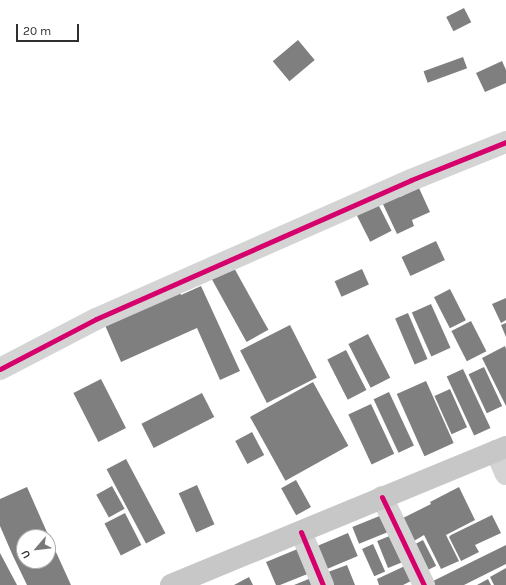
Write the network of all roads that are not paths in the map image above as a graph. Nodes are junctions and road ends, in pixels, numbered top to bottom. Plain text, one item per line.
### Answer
1 (506, 142) edge
2 (0, 368) edge
3 (501, 449) edge
4 (506, 474) edge
5 (382, 498) junction
6 (301, 532) junction
7 (171, 585) edge
8 (323, 585) edge
9 (424, 585) edge

1 - 2 street
3 - 4 street
3 - 5 main road
5 - 6 main road
5 - 9 street
6 - 7 main road
6 - 8 street

